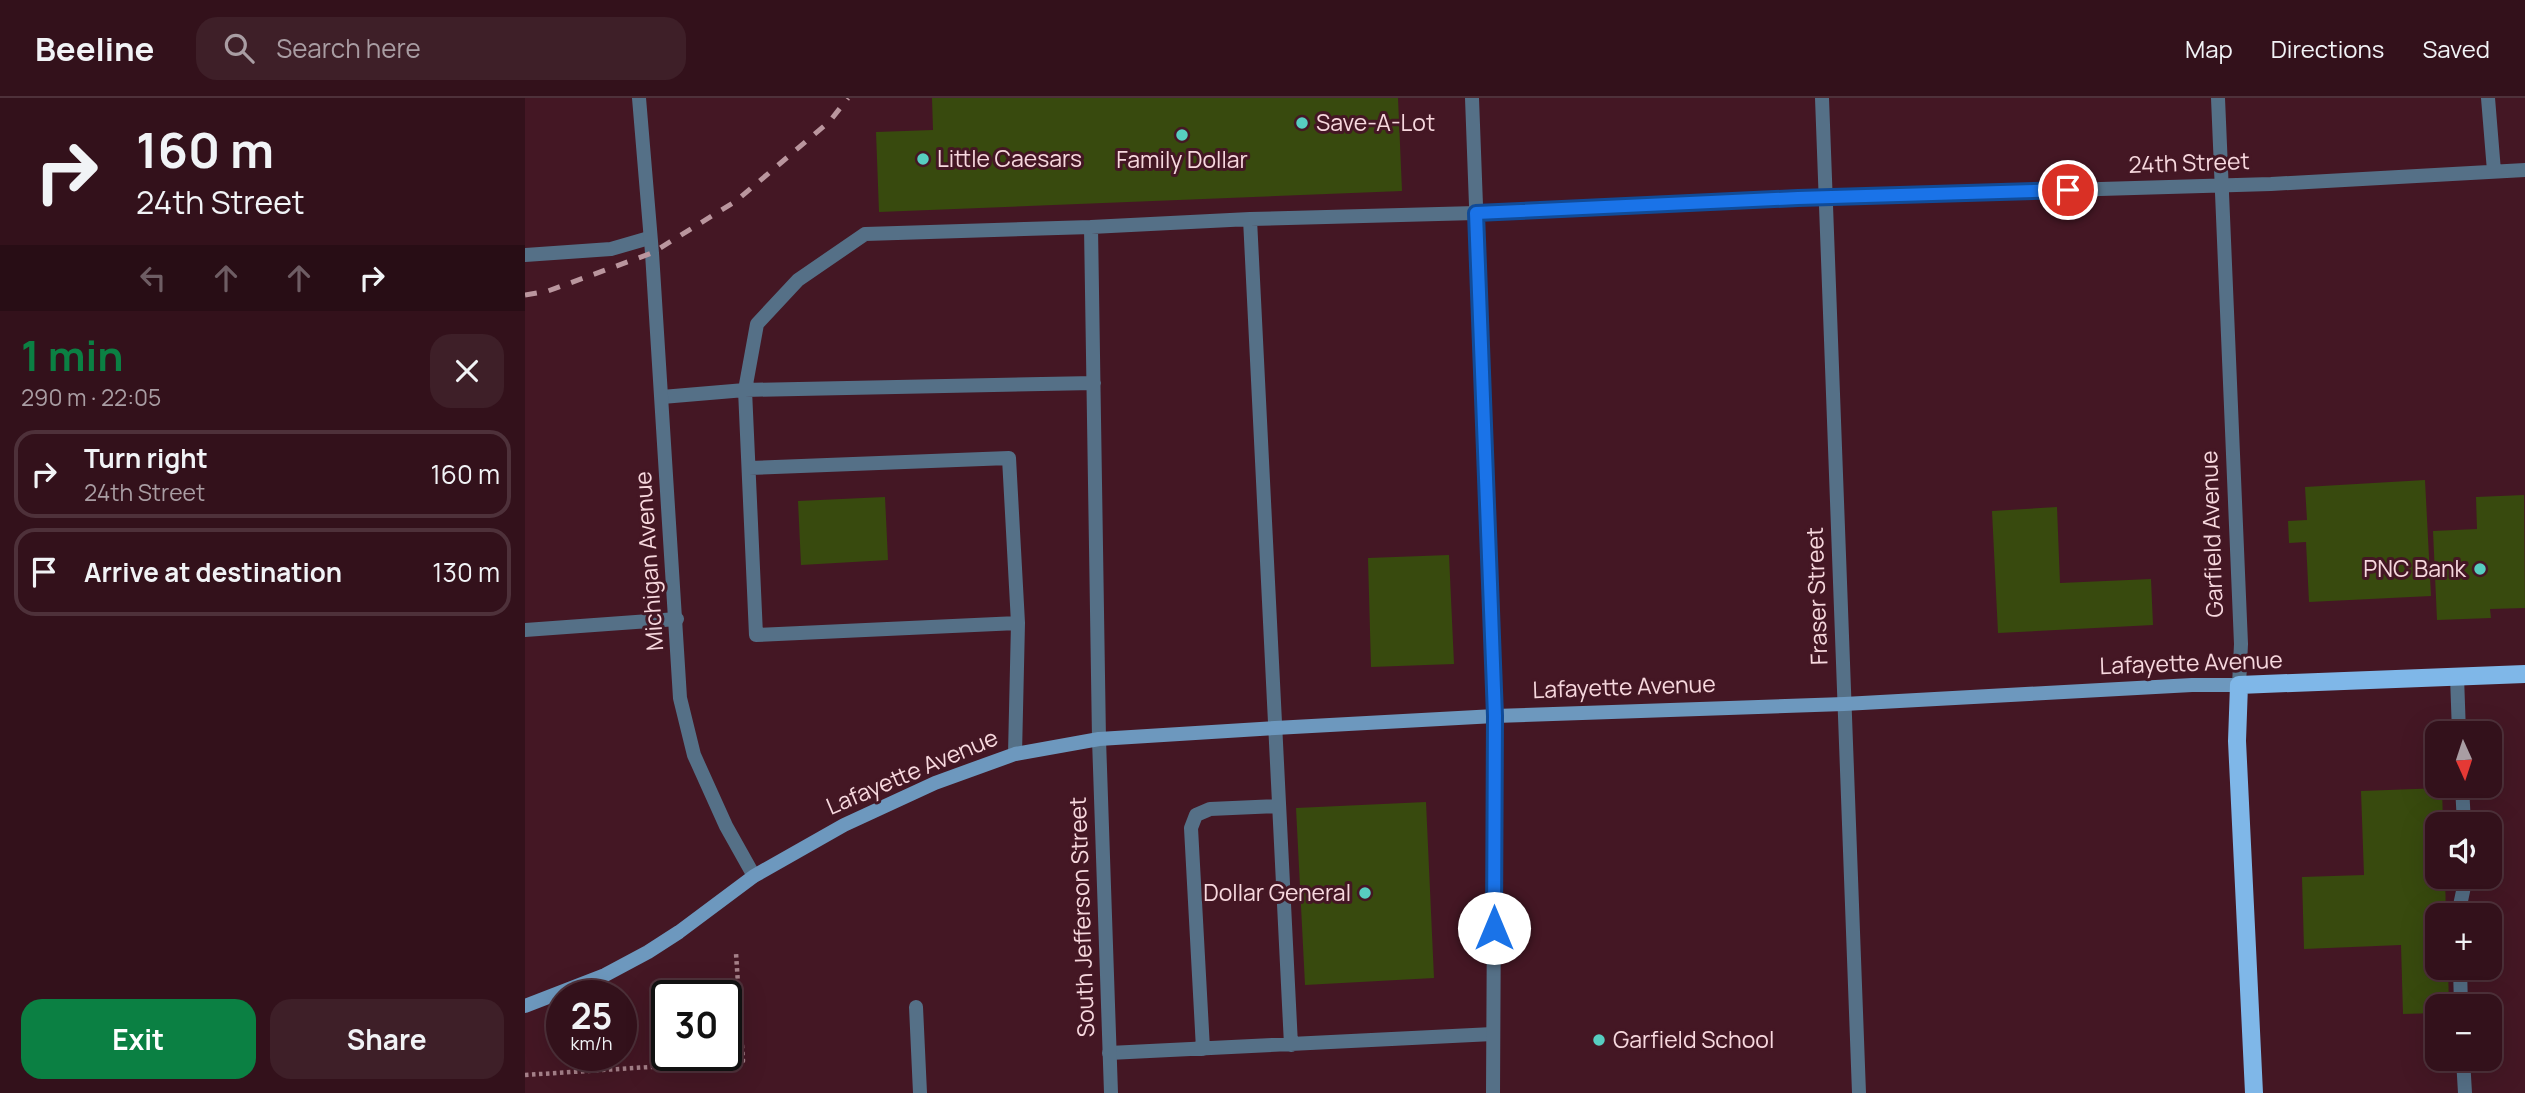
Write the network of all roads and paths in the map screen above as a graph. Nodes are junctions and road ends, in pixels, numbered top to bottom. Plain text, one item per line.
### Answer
1 (639, 98) edge
2 (1472, 98) edge
3 (1822, 98) edge
4 (2218, 98) edge
5 (2488, 98) edge
6 (2525, 170) edge
7 (2494, 171) junction
8 (2222, 185) junction
9 (1827, 197) junction
10 (1476, 213) junction
11 (1250, 219) junction
12 (1091, 227) junction
13 (649, 238) junction
14 (525, 255) edge
15 (1094, 383) junction
16 (745, 390) junction
17 (661, 397) junction
18 (749, 468) junction
19 (677, 619) junction
20 (1018, 623) junction
21 (525, 629) edge
22 (2525, 674) edge
23 (2457, 676) junction
24 (2239, 685) junction
25 (1844, 704) junction
26 (1495, 716) junction
27 (2459, 721) edge
28 (1275, 728) junction
29 (1099, 739) junction
30 (1015, 754) junction
31 (1279, 806) junction
32 (754, 876) junction
33 (736, 953) dead end
34 (525, 1006) edge
35 (916, 1007) dead end
36 (1493, 1034) junction
37 (1291, 1045) junction
38 (1203, 1049) junction
39 (1109, 1053) junction
40 (2464, 1071) edge
41 (525, 1075) edge
42 (920, 1093) edge
43 (1111, 1093) edge
44 (1493, 1093) edge
45 (1859, 1093) edge
46 (2254, 1093) edge
47 (2465, 1093) edge

1 - 13 street, Michigan Avenue
2 - 10 street
3 - 9 street, Fraser Street
4 - 8 street, Garfield Avenue
5 - 7 street
6 - 7 street, 24th Street
7 - 8 street, 24th Street
8 - 9 street, 24th Street
8 - 24 street, Garfield Avenue
9 - 10 street, 24th Street
9 - 25 street, Fraser Street
10 - 11 street, 24th Street
10 - 26 street
11 - 12 street, 24th Street
11 - 28 street
12 - 15 street, South Jefferson Street
12 - 16 street, 24th Street
13 - 14 street
13 - 17 street, Michigan Avenue
15 - 16 street
15 - 29 street, South Jefferson Street
16 - 17 street
16 - 18 street, 24th Street
17 - 19 street, Michigan Avenue
18 - 20 street
18 - 20 street, 24th Street
19 - 21 street
19 - 32 street, Michigan Avenue
20 - 30 street
22 - 23 main road, Lafayette Avenue
23 - 24 main road, Lafayette Avenue
23 - 27 street
24 - 25 main road, Lafayette Avenue
24 - 46 main road, Garfield Avenue
25 - 26 main road, Lafayette Avenue
25 - 45 street, Fraser Street
26 - 28 main road, Lafayette Avenue
26 - 36 street
28 - 29 main road, Lafayette Avenue
28 - 31 street
29 - 30 main road, Lafayette Avenue
29 - 39 street, South Jefferson Street
30 - 32 main road, Lafayette Avenue
31 - 37 street
31 - 38 street
32 - 34 main road
33 - 41 path
35 - 42 street
36 - 37 street
36 - 44 street
37 - 38 street
38 - 39 street
39 - 43 street, South Jefferson Street
40 - 47 street

